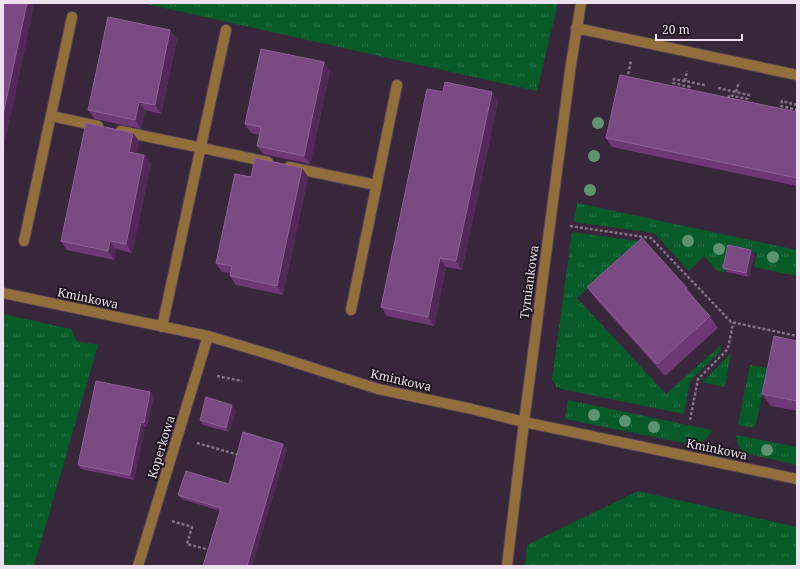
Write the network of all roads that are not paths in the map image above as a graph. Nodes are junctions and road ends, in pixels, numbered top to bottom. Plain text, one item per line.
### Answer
1 (581, 3) edge
2 (72, 17) dead end
3 (576, 28) junction
4 (226, 30) dead end
5 (797, 75) edge
6 (397, 85) dead end
7 (50, 116) junction
8 (201, 148) junction
9 (376, 185) junction
10 (24, 241) dead end
11 (3, 293) edge
12 (351, 310) dead end
13 (162, 327) junction
14 (208, 336) junction
15 (524, 422) junction
16 (797, 479) edge
17 (138, 566) edge
18 (507, 566) edge

1 - 3 street, Tymiankowa
2 - 7 street
3 - 5 street
3 - 15 street, Tymiankowa
4 - 8 street
6 - 9 street
7 - 8 street
7 - 10 street
8 - 9 street
8 - 13 street
9 - 12 street
11 - 13 street, Kminkowa
13 - 14 street, Kminkowa
14 - 15 street, Kminkowa
14 - 17 street, Koperkowa
15 - 16 street, Kminkowa
15 - 18 street, Tymiankowa

